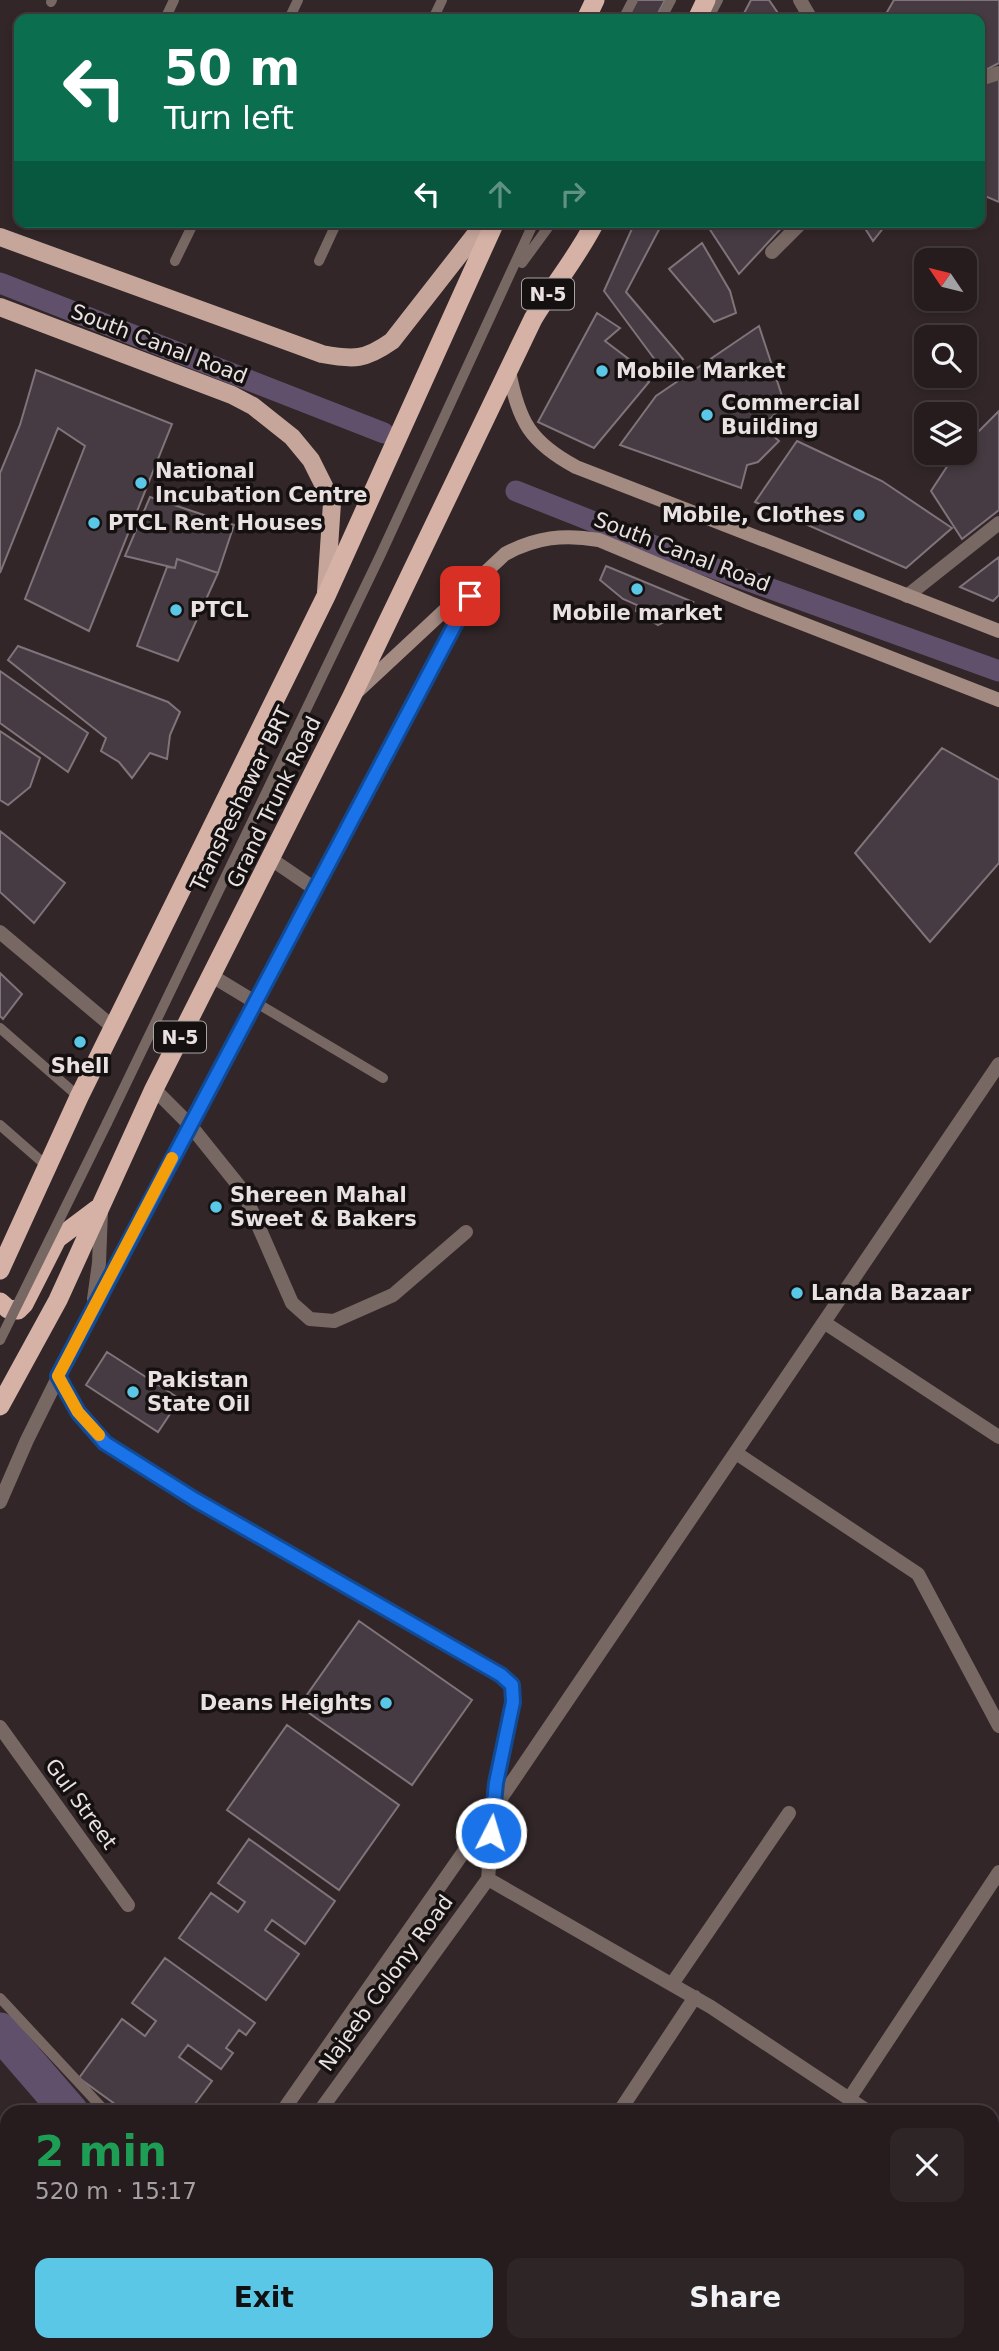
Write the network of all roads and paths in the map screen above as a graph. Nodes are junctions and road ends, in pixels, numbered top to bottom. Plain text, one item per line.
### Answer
1 (191, 228) edge
2 (334, 228) edge
3 (480, 228) edge
4 (492, 228) edge
5 (531, 228) edge
6 (547, 228) edge
7 (796, 228) edge
8 (594, 232) edge
9 (0, 237) edge
10 (772, 252) dead end
11 (175, 261) dead end
12 (319, 261) dead end
13 (512, 273) junction
14 (0, 307) edge
15 (511, 378) junction
16 (999, 523) edge
17 (482, 573) junction
18 (326, 596) junction
19 (906, 596) junction
20 (999, 631) edge
21 (351, 698) junction
22 (999, 700) edge
23 (271, 859) junction
24 (315, 889) junction
25 (0, 932) edge
26 (212, 975) junction
27 (255, 1002) junction
28 (0, 1028) edge
29 (114, 1028) junction
30 (999, 1064) edge
31 (383, 1078) dead end
32 (154, 1089) junction
33 (79, 1097) junction
34 (0, 1125) edge
35 (190, 1125) junction
36 (48, 1167) junction
37 (101, 1206) junction
38 (466, 1232) dead end
39 (0, 1270) edge
40 (0, 1303) edge
41 (93, 1307) junction
42 (825, 1323) junction
43 (0, 1340) edge
44 (58, 1376) junction
45 (0, 1406) edge
46 (999, 1437) edge
47 (736, 1453) junction
48 (0, 1502) edge
49 (999, 1726) edge
50 (0, 1727) edge
51 (493, 1810) junction
52 (789, 1813) dead end
53 (999, 1872) edge
54 (488, 1879) junction
55 (128, 1905) dead end
56 (672, 1984) junction
57 (695, 1997) junction
58 (0, 1998) edge
59 (849, 2099) junction
60 (99, 2105) edge
61 (287, 2105) edge
62 (324, 2105) edge
63 (624, 2105) edge
64 (858, 2105) edge

1 - 11 lane
2 - 12 lane
3 - 9 main road
4 - 18 highway
5 - 13 lane, TransPeshawar BRT
6 - 13 lane, TransPeshawar BRT
7 - 10 street
8 - 15 highway, Grand Trunk Road / N-5
13 - 43 lane, TransPeshawar BRT, bridge
14 - 18 main road, South Canal Road
15 - 19 main road
15 - 21 highway, Grand Trunk Road / N-5
16 - 19 street
17 - 21 main road, South Canal Road
17 - 22 main road, South Canal Road
17 - 24 street
18 - 29 highway
19 - 20 main road
21 - 23 highway, Grand Trunk Road / N-5
23 - 24 street
23 - 26 highway, Grand Trunk Road / N-5
24 - 27 street
25 - 29 street
26 - 27 street
26 - 32 highway, Grand Trunk Road / N-5
27 - 31 lane
27 - 35 street
28 - 33 lane
29 - 33 highway
30 - 42 street
32 - 35 street
32 - 37 highway, Grand Trunk Road / N-5
33 - 36 highway
34 - 36 lane
35 - 38 street
35 - 41 street
36 - 39 highway
37 - 40 highway
37 - 41 street
37 - 45 highway, Grand Trunk Road / N-5
41 - 44 street
42 - 46 street
42 - 47 street
44 - 48 street
44 - 51 street
47 - 49 street
47 - 51 street
50 - 55 street, Gul Street
51 - 54 street
51 - 61 street
52 - 56 street
53 - 59 street
54 - 56 street
54 - 62 street, Najeeb Colony Road
56 - 57 street
57 - 59 street
57 - 63 street
58 - 60 lane
59 - 64 street

